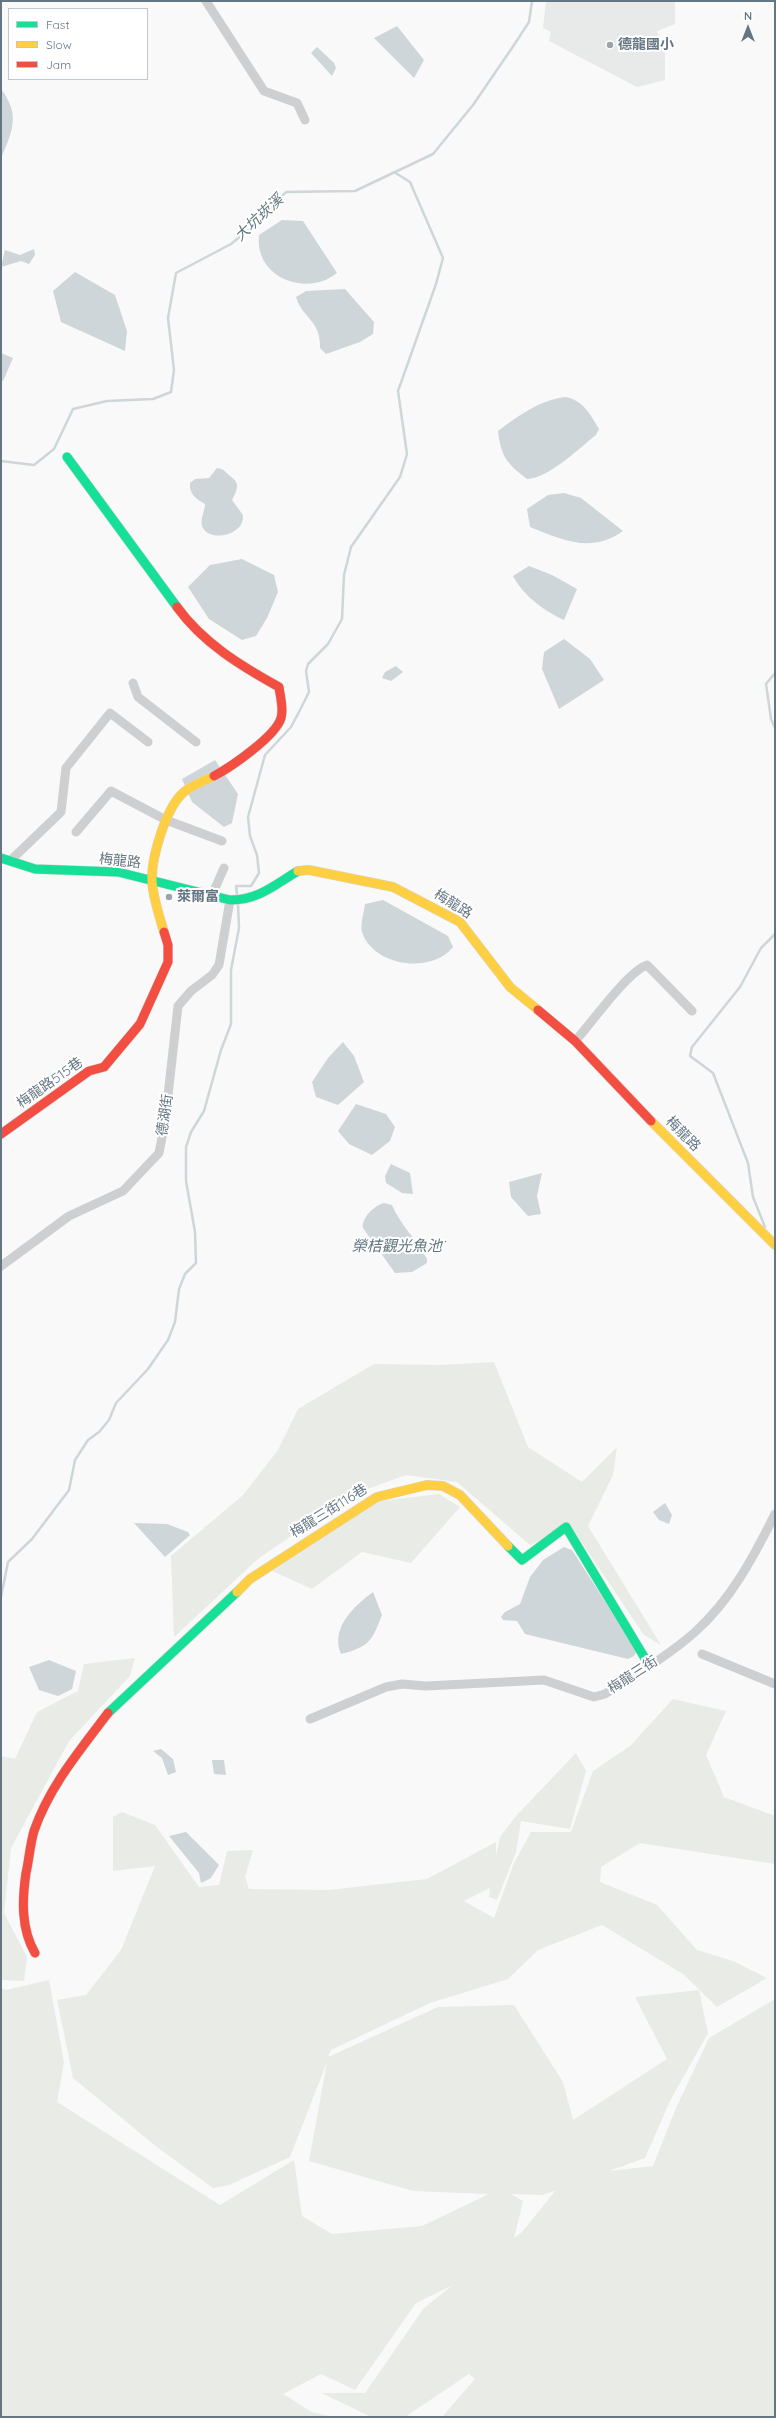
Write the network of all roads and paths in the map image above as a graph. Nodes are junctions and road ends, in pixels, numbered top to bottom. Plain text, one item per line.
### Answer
1 (206, 1) edge
2 (305, 120) dead end
3 (67, 456) dead end
4 (133, 683) dead end
5 (148, 742) dead end
6 (196, 742) dead end
7 (166, 820) junction
8 (76, 832) dead end
9 (222, 841) dead end
10 (5, 860) edge
11 (224, 868) dead end
12 (152, 879) junction
13 (212, 895) junction
14 (231, 900) junction
15 (692, 1011) dead end
16 (575, 1042) junction
17 (1, 1134) edge
18 (775, 1245) edge
19 (1, 1266) edge
20 (775, 1514) edge
21 (702, 1654) dead end
22 (649, 1665) junction
23 (775, 1684) edge
24 (310, 1719) dead end
25 (35, 1953) dead end

1 - 2 street
3 - 7 street, 梅龍路515巷
4 - 6 street
5 - 10 street
7 - 8 street
7 - 9 street
7 - 12 street, 梅龍路515巷
10 - 12 street, 梅龍路
11 - 13 street
12 - 13 street, 梅龍路
12 - 17 street, 梅龍路515巷
13 - 14 street, 梅龍路
14 - 16 street, 梅龍路
14 - 19 street, 德湖街
15 - 16 street
16 - 18 street, 梅龍路
20 - 22 street, 梅龍三街
21 - 23 street
22 - 24 street, 梅龍三街
22 - 25 street, 梅龍三街116巷

